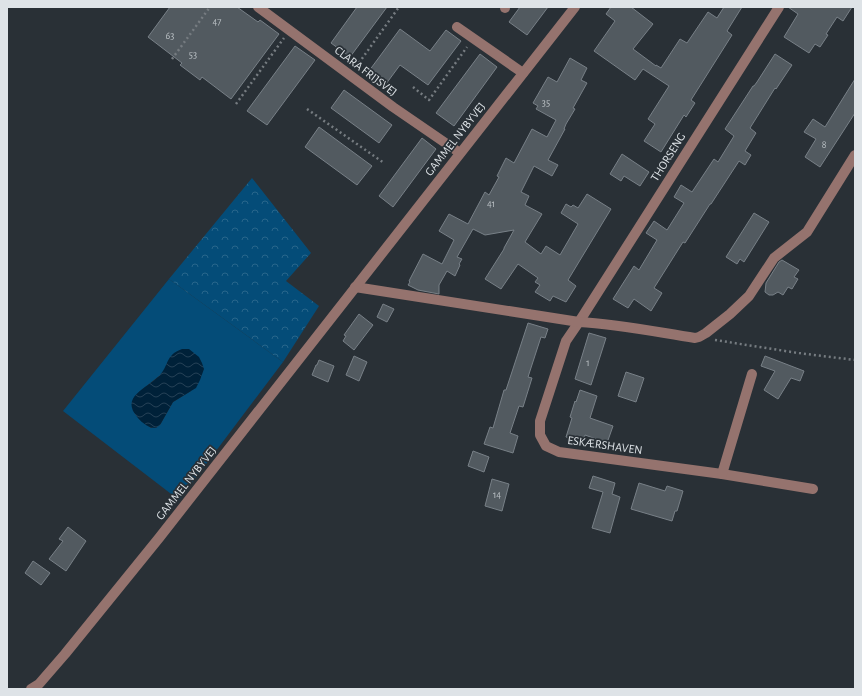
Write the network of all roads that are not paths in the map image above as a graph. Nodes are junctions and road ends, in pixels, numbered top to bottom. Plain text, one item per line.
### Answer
1 (258, 7) edge
2 (575, 7) edge
3 (779, 7) edge
4 (457, 27) dead end
5 (523, 74) junction
6 (460, 153) junction
7 (855, 155) edge
8 (355, 287) junction
9 (579, 322) junction
10 (752, 374) dead end
11 (722, 474) junction
12 (813, 489) dead end
13 (38, 687) edge

1 - 6 street, CLARA FRIJSVEJ
2 - 5 street, GAMMEL NYBYVEJ
3 - 9 street, THORSENG
4 - 5 street
5 - 6 street, GAMMEL NYBYVEJ
6 - 8 street, GAMMEL NYBYVEJ
7 - 9 street
8 - 9 street
8 - 13 street, GAMMEL NYBYVEJ
9 - 11 street, ESKÆRSHAVEN
10 - 11 street
11 - 12 street, ESKÆRSHAVEN

